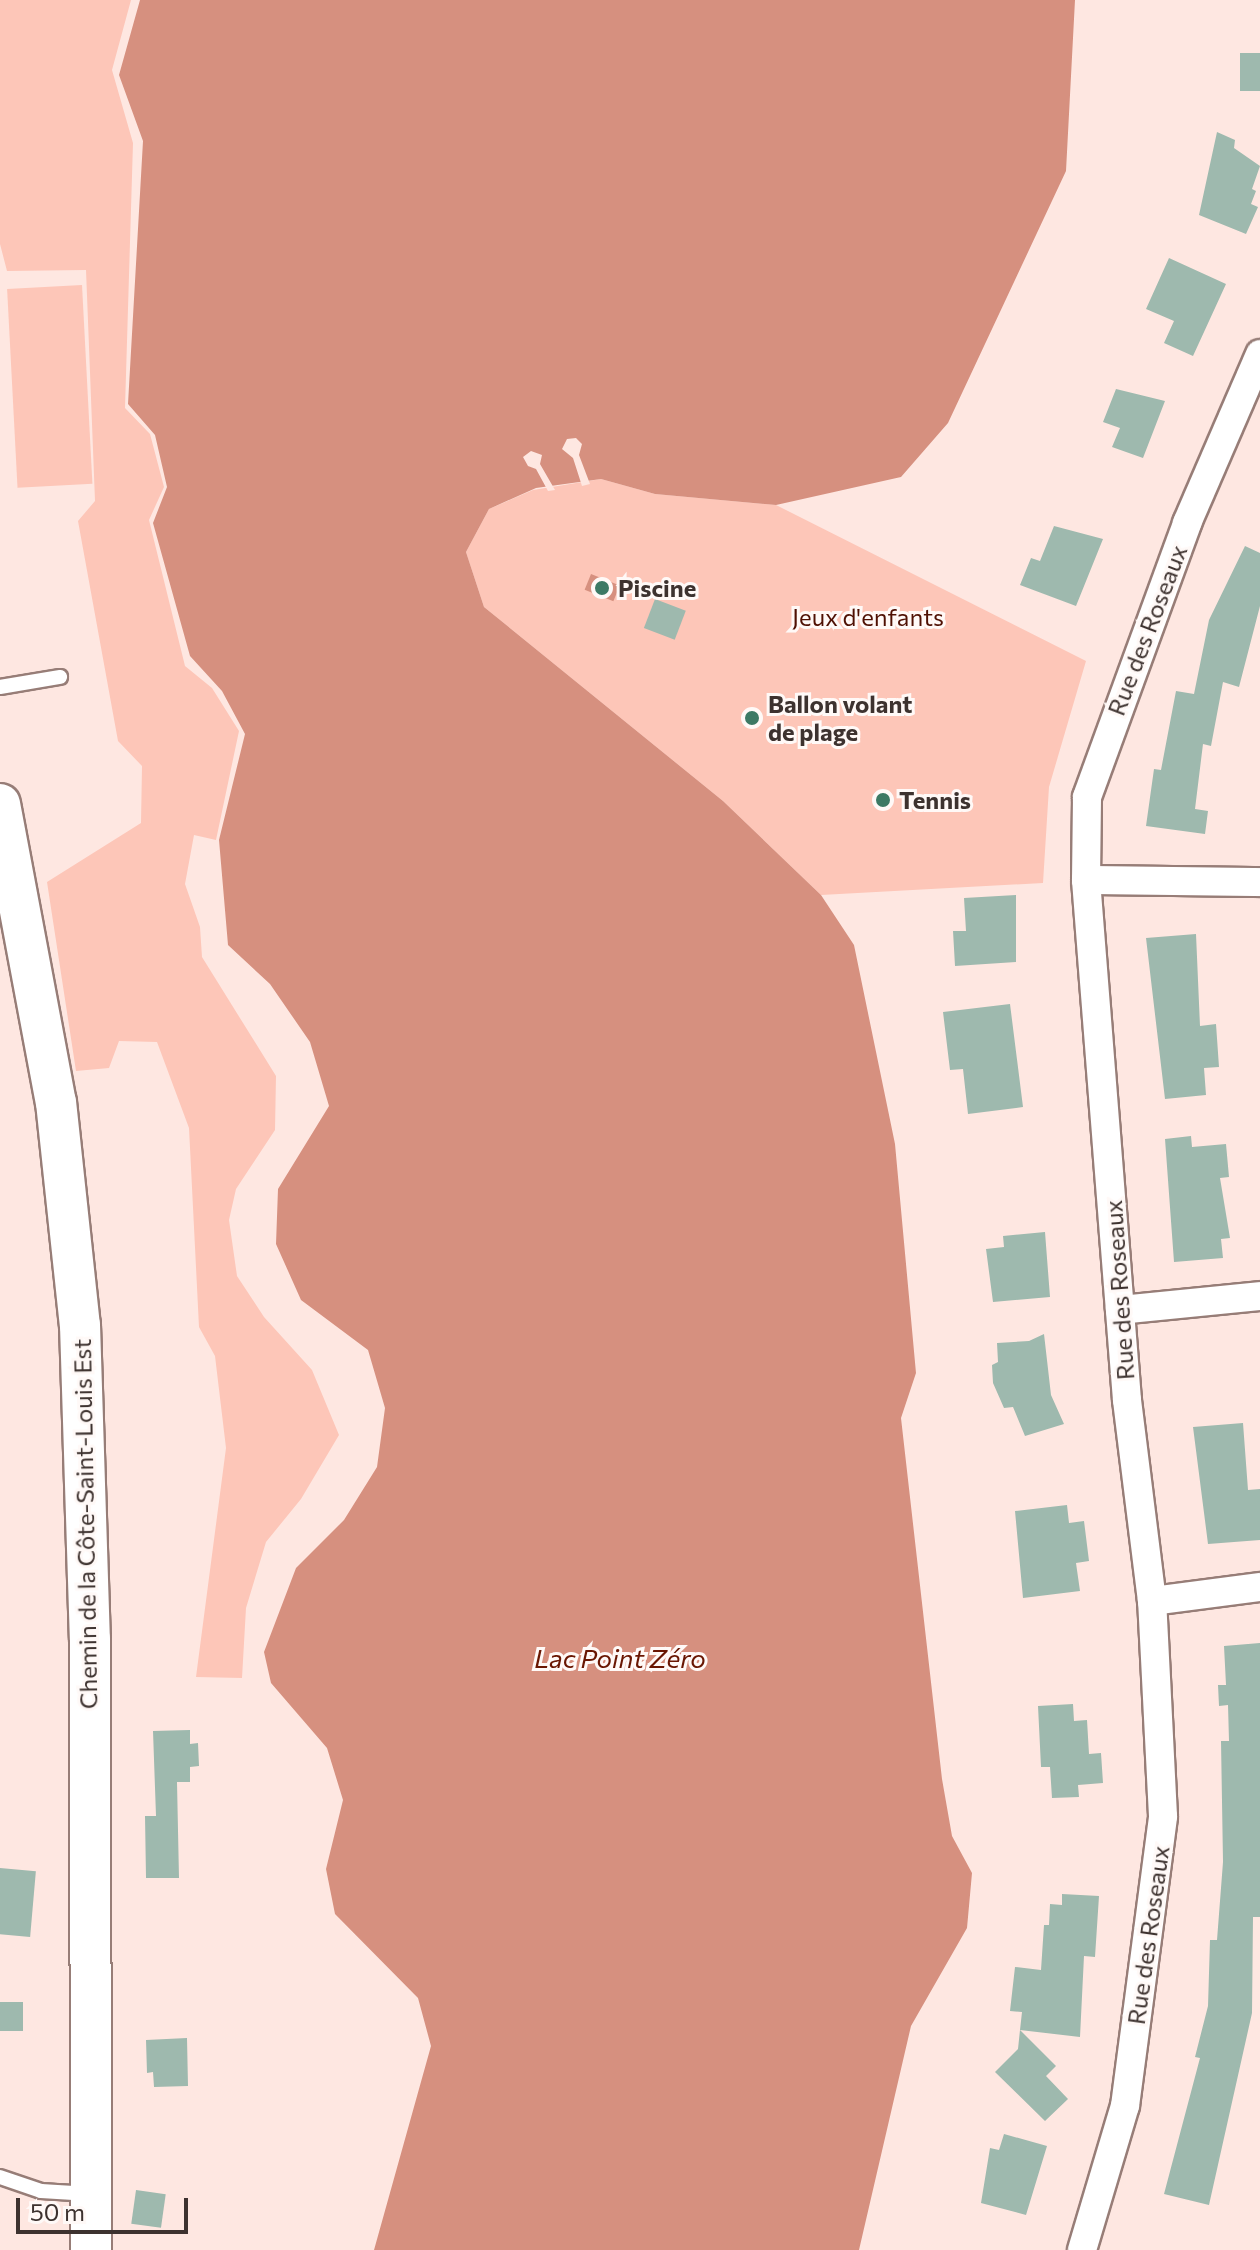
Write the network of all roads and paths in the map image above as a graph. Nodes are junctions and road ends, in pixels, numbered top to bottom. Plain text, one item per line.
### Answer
1 (1260, 354) edge
2 (1250, 415) edge
3 (60, 677) dead end
4 (0, 687) edge
5 (0, 804) edge
6 (1086, 880) junction
7 (1260, 882) edge
8 (1260, 1296) edge
9 (1120, 1310) junction
10 (1260, 1587) edge
11 (1152, 1601) junction
12 (0, 2177) edge
13 (91, 2195) junction
14 (91, 2250) edge
15 (1082, 2250) edge

1 - 2 street, Rue des Roseaux
2 - 6 street, Rue des Roseaux
3 - 4 lane
5 - 13 street, Chemin de la Côte-Saint-Louis Est
6 - 7 street
6 - 9 street, Rue des Roseaux
8 - 9 street
9 - 11 street, Rue des Roseaux
10 - 11 street
11 - 15 street, Rue des Roseaux
12 - 13 lane
13 - 14 street, Chemin de la Côte-Saint-Louis Est

